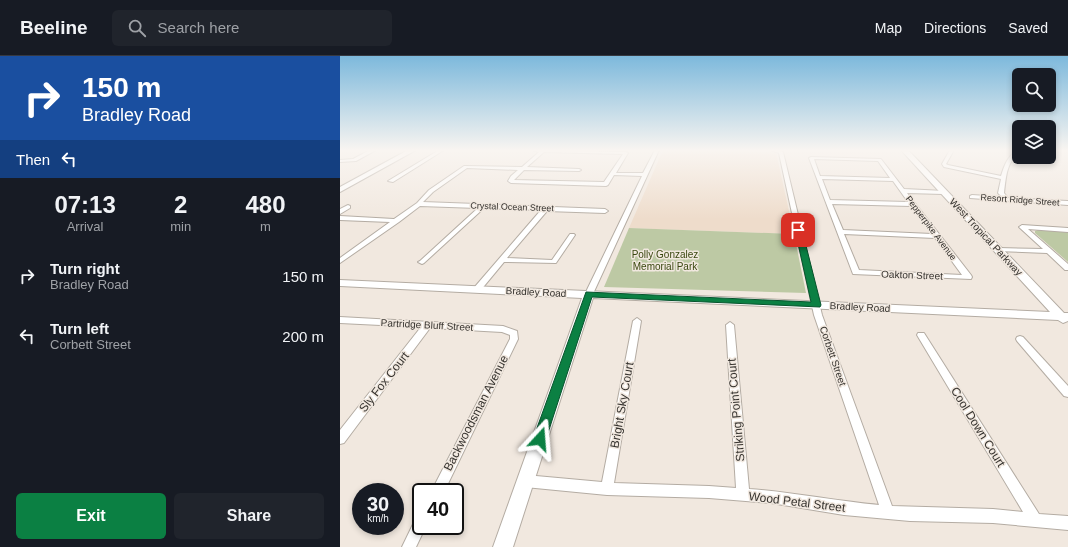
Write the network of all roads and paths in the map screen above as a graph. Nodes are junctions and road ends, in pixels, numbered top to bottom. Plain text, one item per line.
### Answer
1 (361, 173) edge
2 (372, 173) edge
3 (403, 173) edge
4 (457, 173) edge
5 (518, 173) edge
6 (784, 173) edge
7 (817, 173) edge
8 (889, 173) edge
9 (925, 173) edge
10 (979, 173) edge
11 (1005, 173) edge
12 (613, 174) joint
13 (645, 175) joint
14 (819, 178) junction
15 (1004, 178) junction
16 (391, 180) dead end
17 (894, 180) junction
18 (340, 184) edge
19 (340, 190) edge
20 (903, 191) junction
21 (943, 192) junction
22 (972, 197) dead end
23 (1006, 199) junction
24 (828, 202) junction
25 (1068, 203) edge
26 (419, 204) junction
27 (913, 204) junction
28 (483, 206) junction
29 (348, 207) dead end
30 (545, 209) junction
31 (605, 211) dead end
32 (340, 212) edge
33 (340, 218) edge
34 (397, 220) junction
35 (1068, 230) edge
36 (840, 232) junction
37 (572, 235) dead end
38 (937, 236) junction
39 (998, 250) junction
40 (1050, 251) junction
41 (503, 260) junction
42 (340, 261) edge
43 (422, 262) dead end
44 (1068, 268) edge
45 (968, 277) joint
46 (340, 283) edge
47 (477, 289) junction
48 (589, 294) junction
49 (816, 305) junction
50 (1066, 319) edge
51 (340, 321) edge
52 (637, 321) dead end
53 (428, 325) junction
54 (730, 325) dead end
55 (514, 333) joint
56 (921, 335) dead end
57 (1020, 339) dead end
58 (1068, 393) edge
59 (340, 439) edge
60 (525, 481) junction
61 (441, 483) edge
62 (608, 489) junction
63 (743, 495) junction
64 (888, 512) junction
65 (1035, 520) junction
66 (1068, 523) edge
67 (415, 535) edge
68 (409, 547) edge
69 (503, 547) edge

1 - 18 main road
2 - 19 main road
3 - 16 street
4 - 26 street
5 - 12 street
6 - 49 street, Corbett Street
7 - 14 street, Pepperpike Avenue
8 - 17 street, Pepperpike Avenue
9 - 21 street, West Tropical Parkway
10 - 15 street
11 - 15 street
12 - 13 street
13 - 48 street
14 - 17 street
14 - 24 street
15 - 23 street
17 - 20 street, Pepperpike Avenue
20 - 21 street
20 - 27 street, Pepperpike Avenue
21 - 39 street, West Tropical Parkway
22 - 23 street, Resort Ridge Street
23 - 25 street, Resort Ridge Street
24 - 27 street
24 - 36 street
26 - 28 street, Crystal Ocean Street
26 - 34 street
27 - 38 street, Pepperpike Avenue
28 - 30 street, Crystal Ocean Street
28 - 43 street
29 - 32 street
30 - 31 street, Crystal Ocean Street
30 - 41 street
33 - 34 street
34 - 42 street
35 - 40 street
36 - 38 street
36 - 45 street, Oakton Street
37 - 41 street
38 - 45 street, Pepperpike Avenue
39 - 40 street
39 - 50 street, West Tropical Parkway
40 - 44 street
41 - 47 street
46 - 47 street, Bradley Road
47 - 48 street, Bradley Road
48 - 49 street, Bradley Road
48 - 60 street
49 - 50 street, Bradley Road
49 - 64 street, Corbett Street
51 - 53 street, Partridge Bluff Street
52 - 62 street, Bright Sky Court
53 - 55 street, Partridge Bluff Street
53 - 59 street, Sly Fox Court
54 - 63 street, Striking Point Court
55 - 61 street, Backwoodsman Avenue
56 - 65 street, Cool Down Court
57 - 58 street
60 - 62 street, Wood Petal Street
60 - 69 street
62 - 63 street, Wood Petal Street
63 - 64 street, Wood Petal Street
64 - 65 street, Wood Petal Street
65 - 66 street, Wood Petal Street
67 - 68 street

